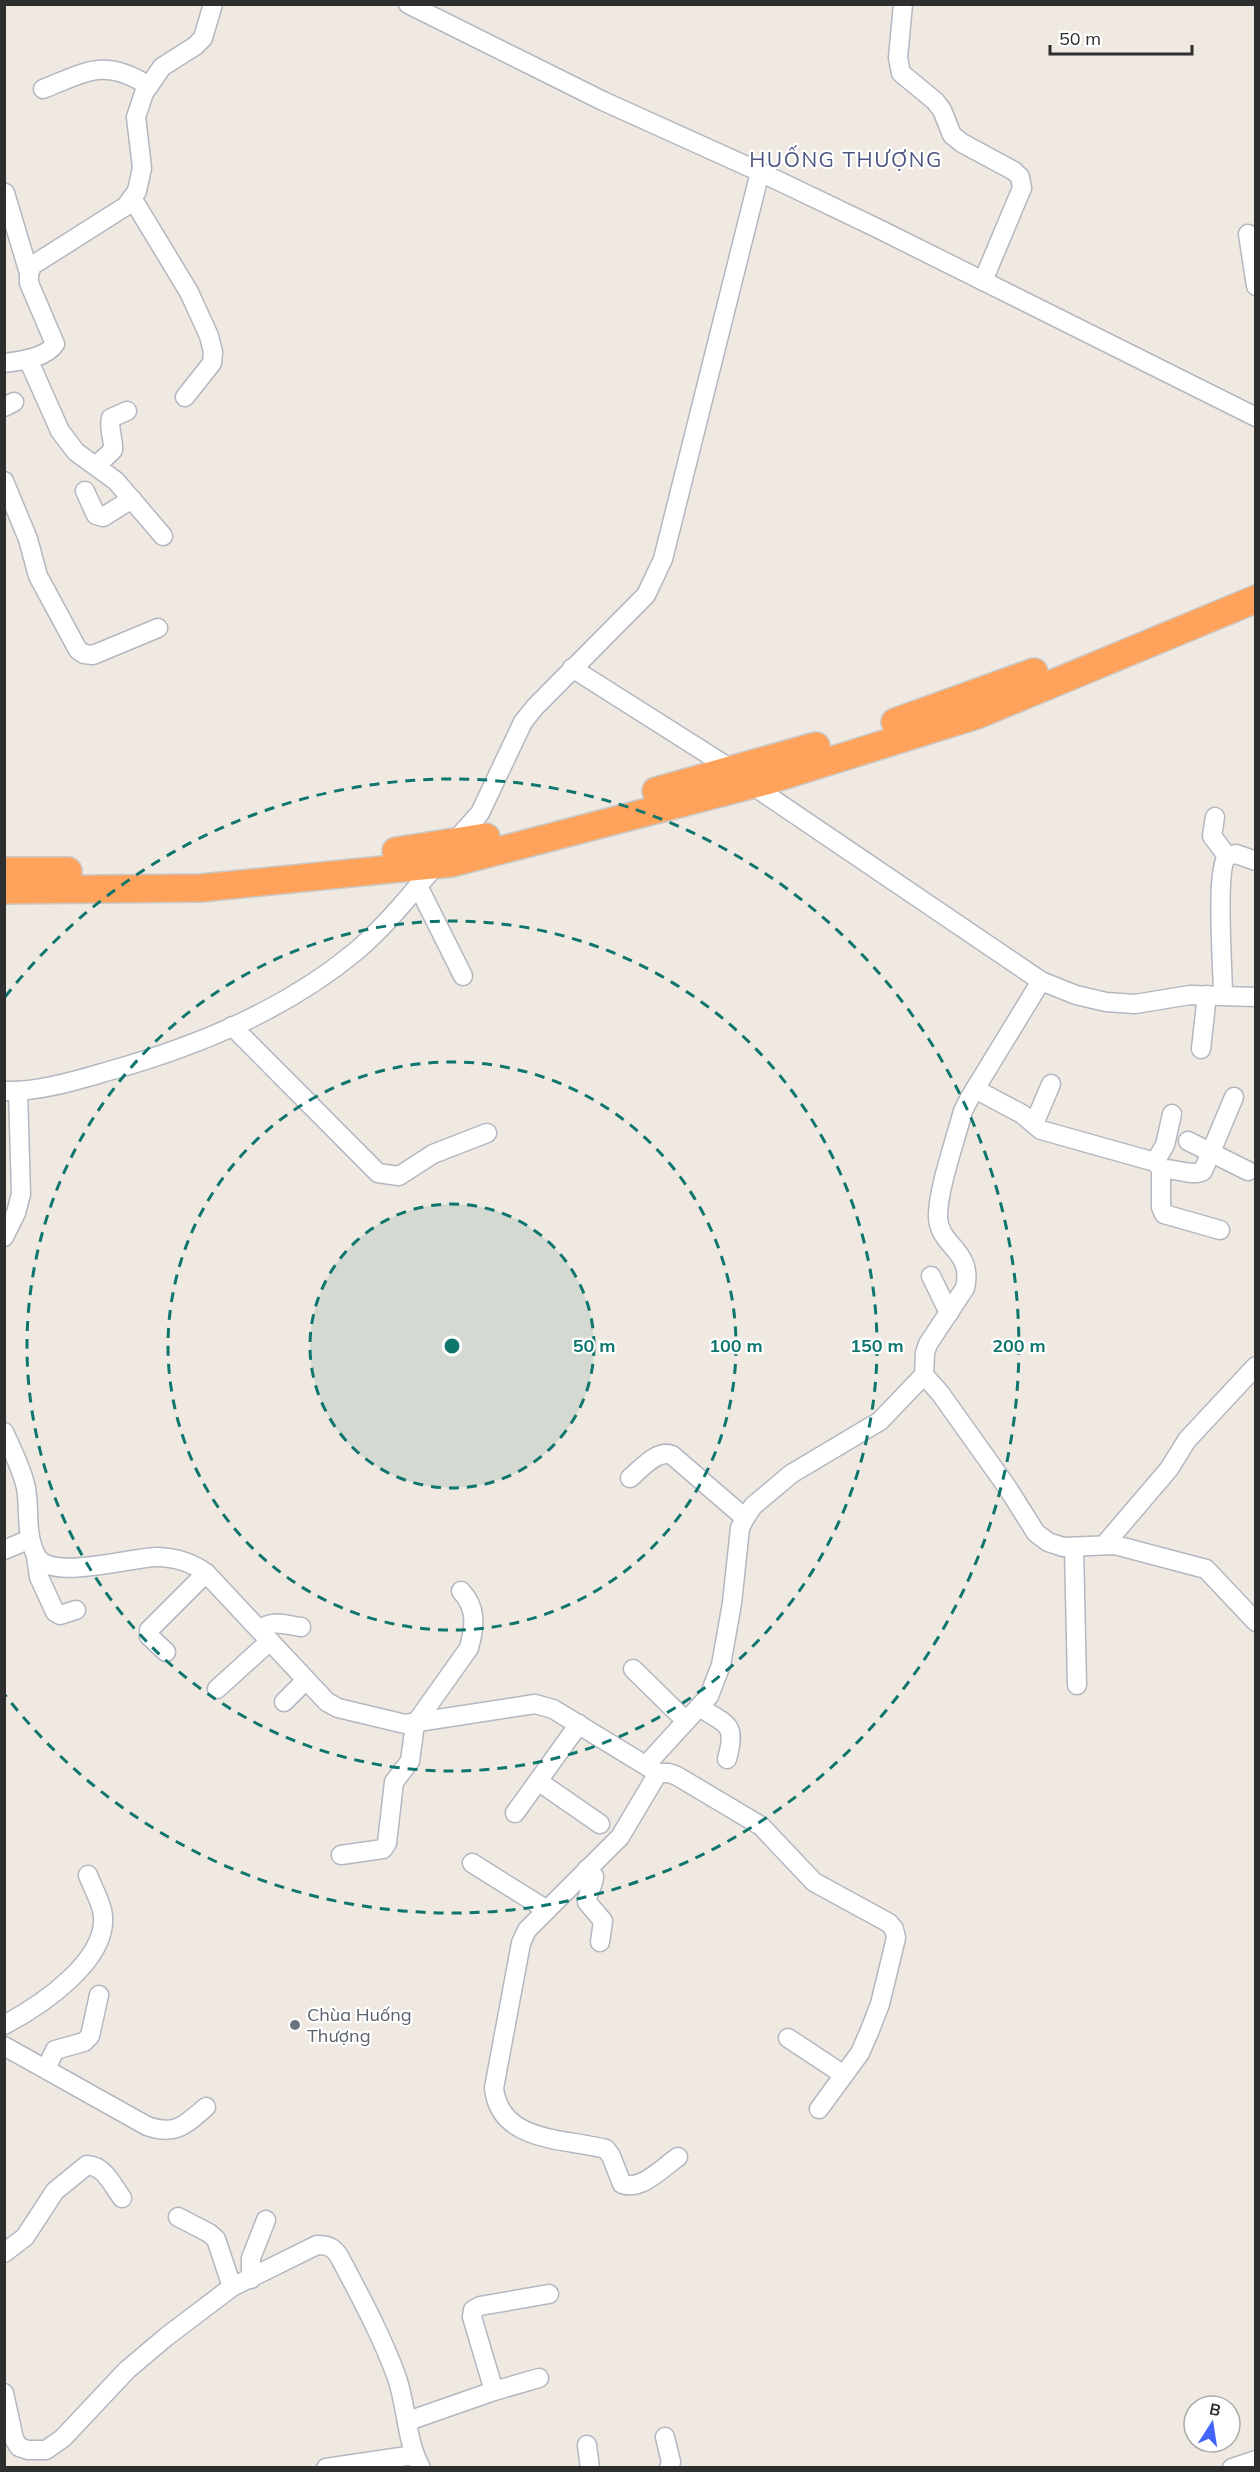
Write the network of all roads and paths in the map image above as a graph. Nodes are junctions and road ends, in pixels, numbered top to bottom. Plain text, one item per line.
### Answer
1 (213, 4) edge
2 (408, 4) edge
3 (903, 4) edge
4 (442, 12) edge
5 (149, 86) junction
6 (43, 89) dead end
7 (760, 172) junction
8 (5, 194) edge
9 (132, 198) junction
10 (1248, 234) dead end
11 (29, 273) junction
12 (984, 281) junction
13 (1256, 286) edge
14 (28, 359) junction
15 (4, 363) edge
16 (185, 397) dead end
17 (127, 411) dead end
18 (1256, 417) edge
19 (96, 466) junction
20 (4, 481) edge
21 (85, 491) dead end
22 (132, 499) junction
23 (164, 536) dead end
24 (1256, 584) edge
25 (1256, 599) edge
26 (1220, 606) junction
27 (158, 628) dead end
28 (572, 668) junction
29 (743, 777) junction
30 (1215, 818) dead end
31 (452, 844) junction
32 (1227, 856) junction
33 (1256, 861) edge
34 (436, 865) junction
35 (4, 871) edge
36 (239, 876) junction
37 (418, 886) junction
38 (4, 890) edge
39 (463, 976) dead end
40 (1041, 981) junction
41 (1215, 995) junction
42 (1256, 997) edge
43 (232, 1026) junction
44 (1201, 1049) dead end
45 (1051, 1084) dead end
46 (975, 1089) junction
47 (11, 1091) edge
48 (1234, 1097) dead end
49 (1173, 1114) dead end
50 (1034, 1124) junction
51 (487, 1133) dead end
52 (1188, 1141) dead end
53 (1211, 1152) junction
54 (1158, 1165) junction
55 (1248, 1171) dead end
56 (1220, 1230) dead end
57 (4, 1237) edge
58 (931, 1276) dead end
59 (949, 1313) junction
60 (1256, 1366) edge
61 (924, 1375) junction
62 (4, 1432) edge
63 (630, 1478) dead end
64 (745, 1518) junction
65 (30, 1539) junction
66 (1105, 1544) junction
67 (1074, 1548) junction
68 (4, 1550) edge
69 (36, 1557) junction
70 (206, 1573) junction
71 (461, 1591) dead end
72 (76, 1610) dead end
73 (1256, 1622) edge
74 (300, 1627) dead end
75 (265, 1636) junction
76 (166, 1652) dead end
77 (633, 1669) dead end
78 (306, 1680) junction
79 (1077, 1685) dead end
80 (217, 1689) dead end
81 (284, 1702) dead end
82 (699, 1707) junction
83 (686, 1721) junction
84 (415, 1724) junction
85 (579, 1724) junction
86 (727, 1759) dead end
87 (652, 1769) junction
88 (538, 1781) junction
89 (515, 1813) dead end
90 (600, 1824) dead end
91 (341, 1855) dead end
92 (472, 1863) dead end
93 (587, 1869) junction
94 (88, 1875) dead end
95 (547, 1910) junction
96 (600, 1942) dead end
97 (99, 1995) dead end
98 (4, 2025) edge
99 (788, 2038) dead end
100 (4, 2046) edge
101 (46, 2069) junction
102 (844, 2075) junction
103 (206, 2107) dead end
104 (819, 2109) dead end
105 (678, 2157) dead end
106 (122, 2198) dead end
107 (177, 2217) dead end
108 (266, 2220) dead end
109 (4, 2253) edge
110 (251, 2279) junction
111 (232, 2287) junction
112 (549, 2294) dead end
113 (539, 2378) dead end
114 (494, 2391) junction
115 (4, 2393) edge
116 (408, 2421) junction
117 (665, 2437) dead end
118 (587, 2445) dead end
119 (1256, 2460) edge
120 (418, 2461) edge
121 (326, 2468) edge
122 (590, 2468) edge
123 (669, 2468) edge
124 (1232, 2468) edge

1 - 5 street
2 - 4 street
3 - 12 street
4 - 7 street
5 - 6 street
5 - 9 street
7 - 12 street
7 - 28 street
8 - 11 street
9 - 11 street
9 - 16 street
10 - 13 street
11 - 14 street
12 - 18 street
14 - 15 street
14 - 19 street
17 - 19 street
19 - 22 street
20 - 27 street
21 - 22 street
22 - 23 street
24 - 26 highway
25 - 26 highway
26 - 29 highway
28 - 29 street
28 - 31 street
29 - 31 highway
29 - 34 highway
29 - 40 street
30 - 32 street
31 - 36 highway
32 - 33 street
32 - 41 street
34 - 36 highway
34 - 37 street
35 - 36 highway
36 - 38 highway
37 - 39 street
37 - 43 street
40 - 41 street
40 - 46 street
41 - 42 street
41 - 44 street
43 - 47 street
43 - 51 street
45 - 50 street
46 - 50 street
46 - 59 street
47 - 57 street
48 - 53 street
49 - 54 street
50 - 54 street
52 - 53 street
53 - 54 street
53 - 55 street
54 - 56 street
58 - 59 street
59 - 61 street
60 - 66 street
61 - 64 street
61 - 67 street
62 - 65 street
63 - 64 street
64 - 82 street
65 - 68 street
65 - 69 street
66 - 67 street
66 - 73 street
67 - 79 street
69 - 70 street
69 - 72 street
70 - 75 street
70 - 76 street
71 - 84 street
74 - 75 street
75 - 78 street
75 - 80 street
77 - 83 street
78 - 81 street
78 - 84 street
82 - 83 street
82 - 86 street
83 - 87 street
84 - 85 street
84 - 91 street
85 - 87 street
85 - 88 street
87 - 93 street
87 - 102 street
88 - 89 street
88 - 90 street
92 - 95 street
93 - 95 street
93 - 96 street
94 - 98 street
95 - 105 street
97 - 101 street
99 - 102 street
100 - 101 street
101 - 103 street
102 - 104 street
106 - 109 street
107 - 111 street
108 - 110 street
110 - 111 street
110 - 116 street
111 - 115 street
112 - 114 street
113 - 114 street
114 - 116 street
116 - 120 street
117 - 123 street
118 - 122 street
119 - 124 street
120 - 121 street

